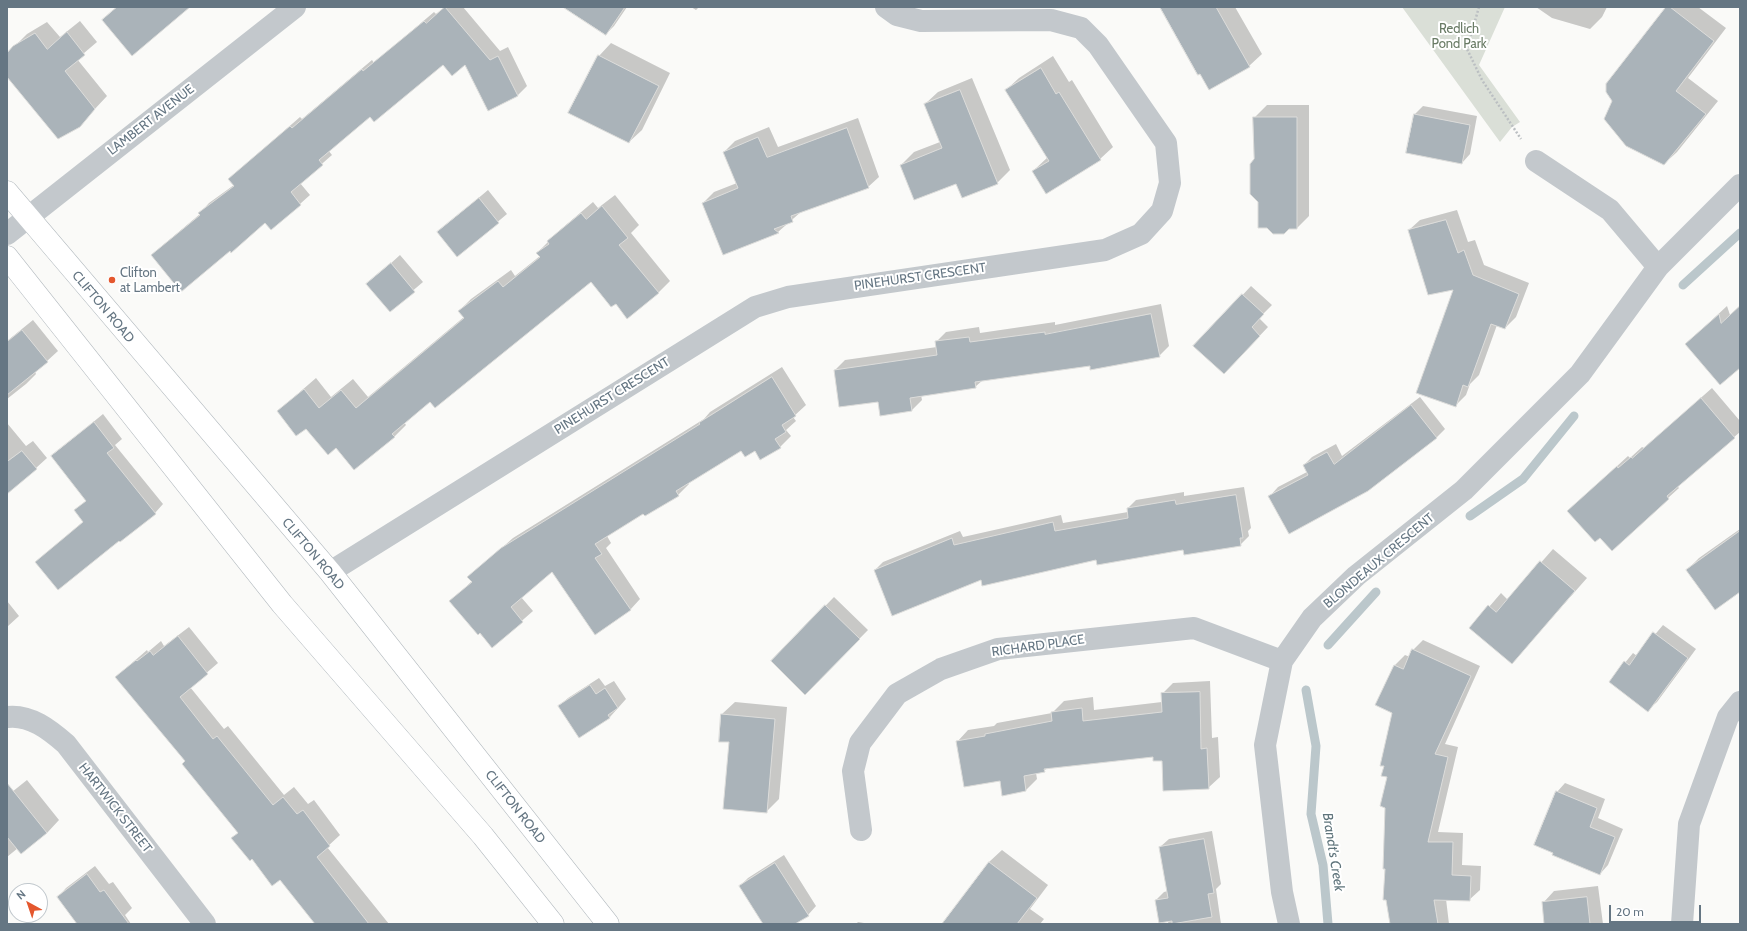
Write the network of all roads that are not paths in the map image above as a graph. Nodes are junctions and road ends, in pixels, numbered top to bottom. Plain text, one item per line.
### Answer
1 (295, 7) edge
2 (886, 7) edge
3 (1536, 161) road end
4 (1740, 185) edge
5 (7, 192) edge
6 (27, 218) junction
7 (7, 234) edge
8 (7, 257) edge
9 (1658, 267) junction
10 (330, 572) junction
11 (1282, 661) junction
12 (1740, 702) edge
13 (7, 717) edge
14 (861, 830) dead end
15 (205, 924) edge
16 (553, 924) edge
17 (608, 924) edge
18 (1289, 924) edge
19 (1682, 924) edge

1 - 6 street, LAMBERT AVENUE
2 - 10 street, PINEHURST CRESCENT
3 - 9 street
4 - 9 street, BLONDEAUX CRESCENT
5 - 6 main road, CLIFTON ROAD
6 - 7 street, LAMBERT AVENUE
6 - 10 main road, CLIFTON ROAD
8 - 16 main road
9 - 11 street, BLONDEAUX CRESCENT
10 - 17 main road, CLIFTON ROAD
11 - 14 street, RICHARD PLACE
11 - 18 street, BLONDEAUX CRESCENT
12 - 19 street
13 - 15 street, HARTWICK STREET

